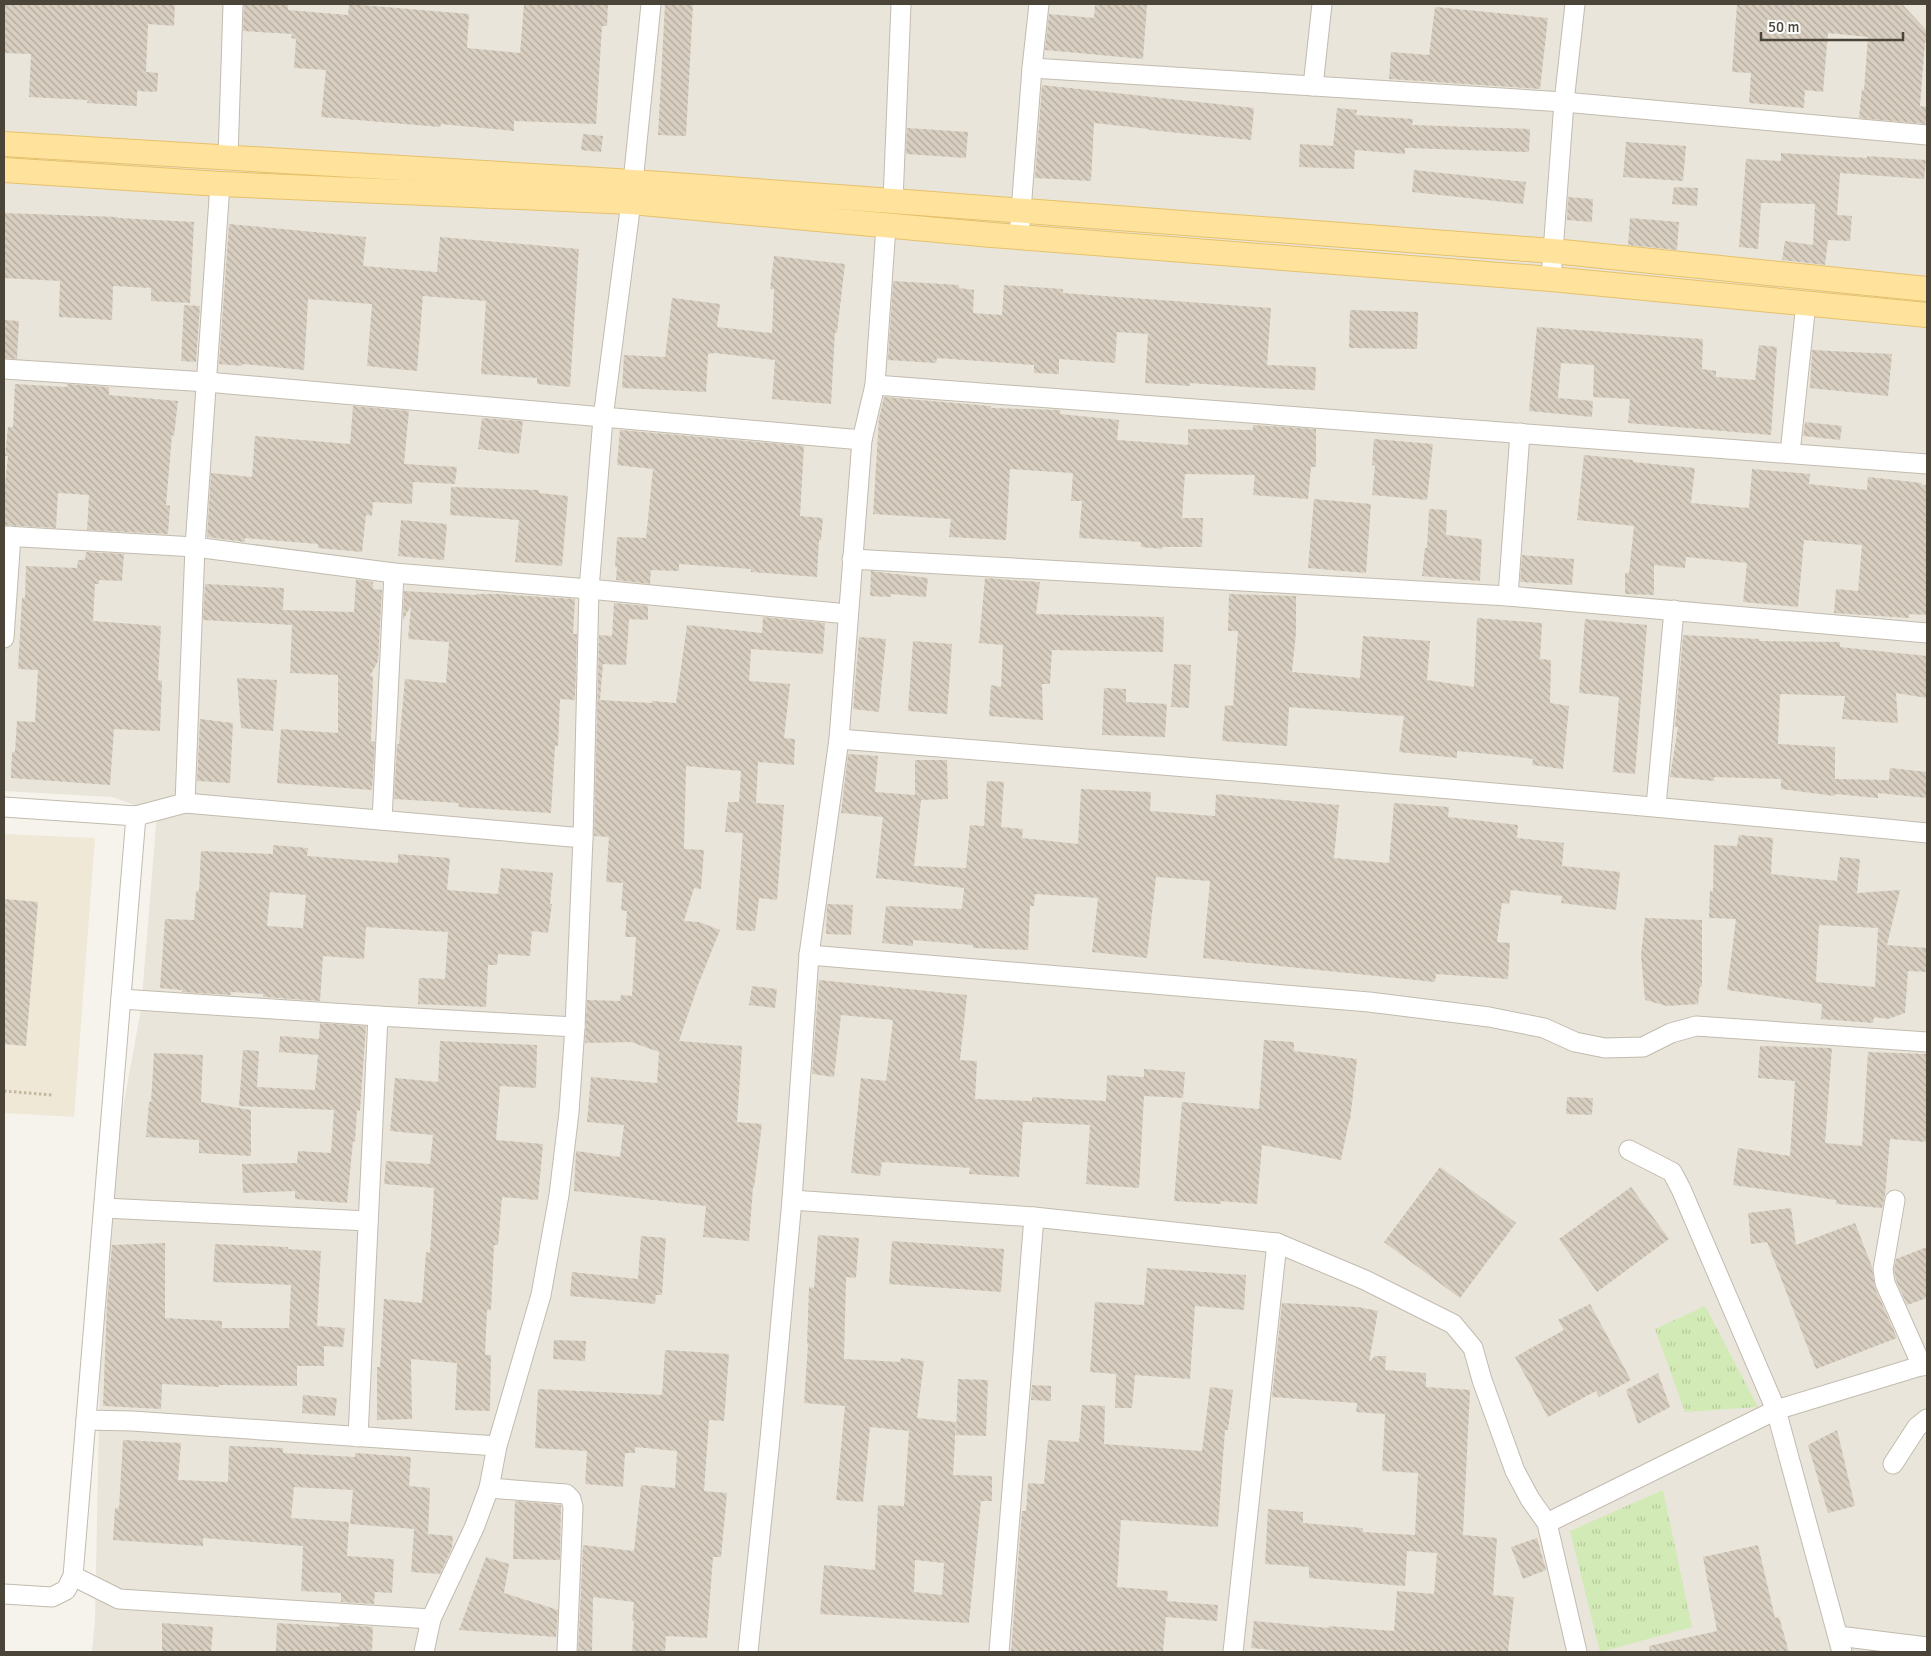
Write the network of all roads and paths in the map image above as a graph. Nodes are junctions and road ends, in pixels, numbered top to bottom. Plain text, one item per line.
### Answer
1 (233, 4) edge
2 (651, 4) edge
3 (901, 4) edge
4 (1039, 4) edge
5 (1322, 4) edge
6 (1575, 4) edge
7 (1032, 68) junction
8 (1313, 86) junction
9 (1564, 102) junction
10 (1927, 134) edge
11 (4, 144) edge
12 (228, 158) junction
13 (4, 170) edge
14 (220, 184) junction
15 (632, 192) junction
16 (893, 201) junction
17 (1020, 211) junction
18 (886, 226) junction
19 (1019, 237) junction
20 (1552, 251) junction
21 (1552, 279) junction
22 (1927, 289) edge
23 (1806, 303) junction
24 (1927, 314) edge
25 (4, 369) edge
26 (207, 382) junction
27 (875, 385) junction
28 (603, 418) junction
29 (1520, 433) junction
30 (862, 440) junction
31 (1790, 453) junction
32 (1927, 464) edge
33 (7, 536) edge
34 (195, 547) junction
35 (852, 559) junction
36 (394, 573) junction
37 (589, 589) junction
38 (1508, 596) junction
39 (1674, 610) junction
40 (848, 614) junction
41 (1927, 632) edge
42 (4, 638) edge
43 (840, 739) junction
44 (185, 803) junction
45 (1656, 806) junction
46 (4, 807) edge
47 (136, 816) junction
48 (382, 820) junction
49 (1927, 833) edge
50 (583, 838) junction
51 (809, 955) junction
52 (122, 998) junction
53 (378, 1016) junction
54 (575, 1027) junction
55 (1927, 1042) edge
56 (4, 1091) edge
57 (52, 1095) dead end
58 (1629, 1150) dead end
59 (792, 1200) junction
60 (1895, 1200) dead end
61 (104, 1208) junction
62 (1034, 1217) junction
63 (368, 1221) junction
64 (1277, 1243) junction
65 (1924, 1365) edge
66 (1776, 1410) junction
67 (1927, 1419) edge
68 (86, 1420) junction
69 (358, 1437) junction
70 (497, 1446) junction
71 (1893, 1464) dead end
72 (489, 1488) junction
73 (1547, 1523) junction
74 (73, 1576) junction
75 (4, 1594) edge
76 (431, 1619) junction
77 (1840, 1644) edge
78 (1927, 1647) edge
79 (424, 1652) edge
80 (567, 1652) edge
81 (748, 1652) edge
82 (999, 1652) edge
83 (1234, 1652) edge
84 (1577, 1652) edge

1 - 12 street
2 - 15 street
3 - 16 street
4 - 7 street
5 - 8 street
6 - 9 street
7 - 8 street
7 - 17 street
8 - 9 street
9 - 10 street
9 - 20 street
11 - 12 main road
12 - 15 main road
13 - 14 main road
14 - 15 main road
14 - 26 street
15 - 16 main road
15 - 18 main road
15 - 28 street
16 - 17 main road
17 - 19 street
17 - 20 main road
18 - 19 main road
18 - 27 street
19 - 21 main road
20 - 21 street
20 - 22 main road
21 - 23 main road
23 - 24 main road
23 - 31 street
25 - 26 street
26 - 28 street
26 - 34 street
27 - 29 street
27 - 30 street
28 - 30 street
28 - 37 street
29 - 31 street
29 - 38 street
30 - 35 street
31 - 32 street
33 - 34 street
33 - 42 street
34 - 36 street
34 - 44 street
35 - 38 street
35 - 40 street
36 - 37 street
36 - 48 street
37 - 40 street
37 - 50 street
38 - 39 street
39 - 41 street
39 - 45 street
40 - 43 street
43 - 45 street
43 - 51 street
44 - 47 street
44 - 48 street
45 - 49 street
46 - 47 street
47 - 52 street
48 - 50 street
50 - 54 street
51 - 55 street
51 - 59 street
52 - 53 street
52 - 61 street
53 - 54 street
53 - 63 street
54 - 70 street
56 - 57 path
58 - 66 street
59 - 62 street
59 - 81 street
60 - 65 street
61 - 63 street
61 - 68 street
62 - 64 street
62 - 82 street
63 - 69 street
64 - 73 street
64 - 83 street
65 - 66 street
66 - 73 street
66 - 77 street
67 - 71 street
68 - 69 street
68 - 74 street
69 - 70 street
70 - 72 street
72 - 76 street
72 - 80 street
73 - 84 street
74 - 75 street
74 - 76 street
76 - 79 street
77 - 78 street

